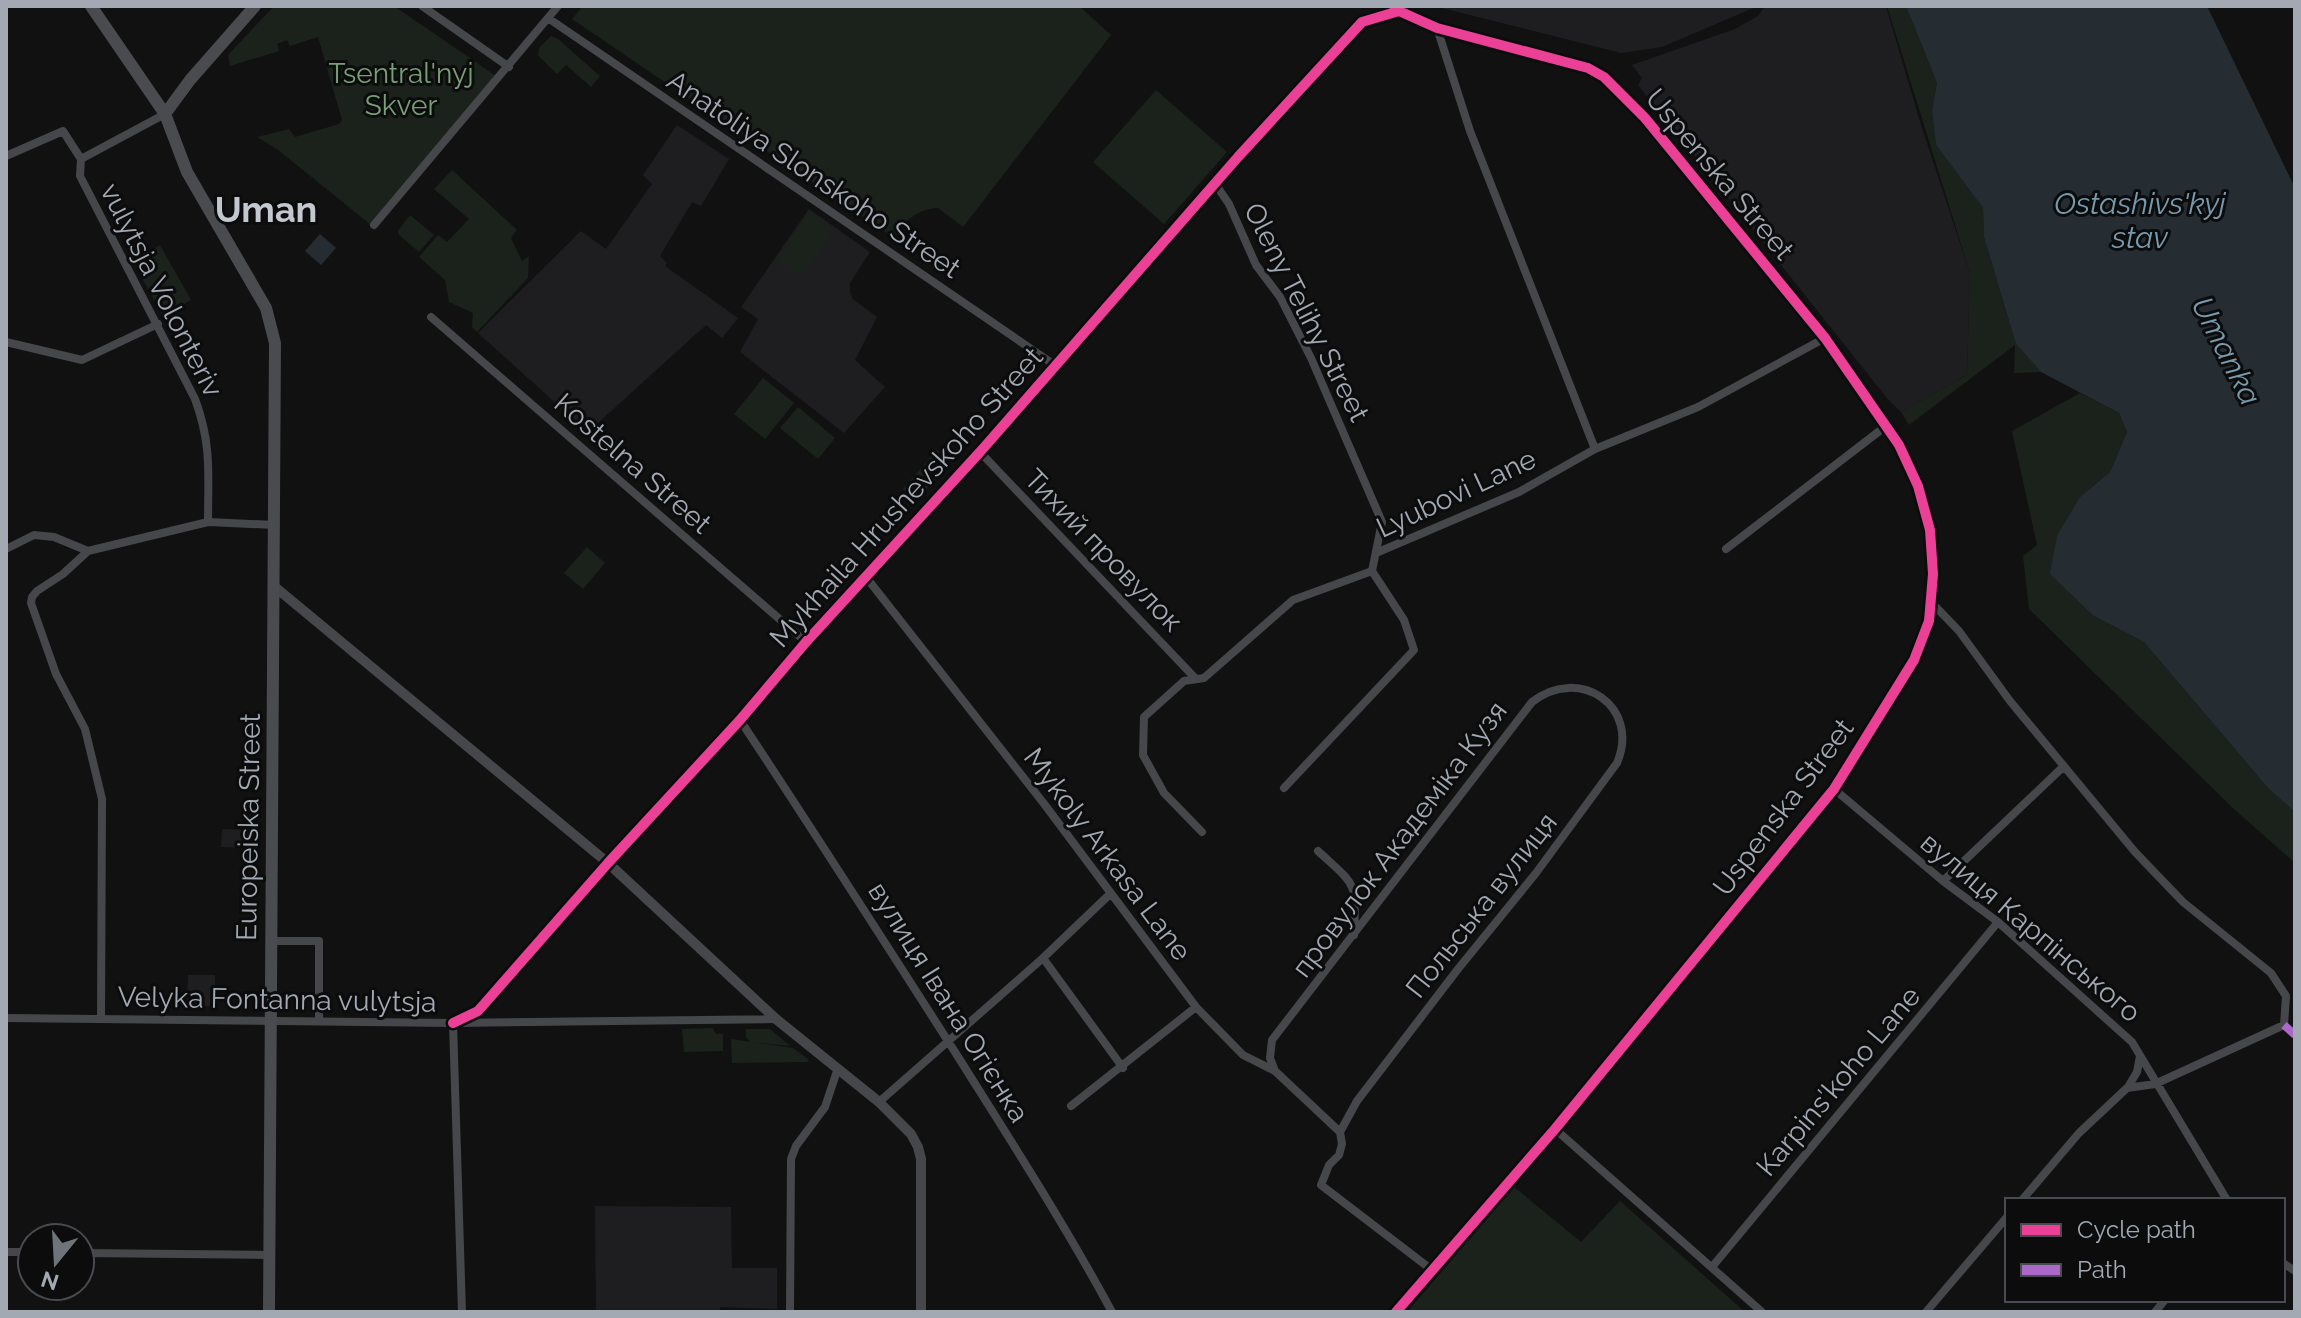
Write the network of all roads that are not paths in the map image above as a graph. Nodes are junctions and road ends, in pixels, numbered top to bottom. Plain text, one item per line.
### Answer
1 (91, 6) edge
2 (255, 6) edge
3 (422, 6) edge
4 (558, 6) edge
5 (1397, 9) edge
6 (548, 18) junction
7 (1437, 28) junction
8 (509, 67) junction
9 (165, 114) junction
10 (6, 156) edge
11 (81, 159) junction
12 (1214, 182) junction
13 (374, 225) dead end
14 (431, 317) dead end
15 (158, 324) junction
16 (1825, 338) junction
17 (6, 342) edge
18 (1056, 366) junction
19 (1886, 426) junction
20 (1595, 449) junction
21 (980, 452) junction
22 (208, 522) junction
23 (275, 525) junction
24 (6, 549) edge
25 (1726, 549) dead end
26 (88, 551) junction
27 (1376, 553) junction
28 (1372, 571) junction
29 (866, 577) junction
30 (275, 587) junction
31 (1932, 603) junction
32 (806, 642) junction
33 (1196, 679) junction
34 (1604, 699) joint
35 (740, 720) junction
36 (2064, 766) junction
37 (1284, 788) dead end
38 (1834, 789) junction
39 (1202, 832) dead end
40 (1318, 851) dead end
41 (608, 863) junction
42 (1943, 881) junction
43 (1110, 894) junction
44 (1998, 922) junction
45 (1354, 936) junction
46 (271, 941) junction
47 (1043, 958) junction
48 (1196, 1007) junction
49 (6, 1018) edge
50 (101, 1019) junction
51 (776, 1019) junction
52 (270, 1020) junction
53 (319, 1021) junction
54 (453, 1023) junction
55 (949, 1042) junction
56 (2140, 1055) junction
57 (838, 1068) junction
58 (1123, 1068) junction
59 (1275, 1071) junction
60 (2155, 1084) junction
61 (2127, 1088) junction
62 (879, 1102) junction
63 (1071, 1106) dead end
64 (1555, 1129) junction
65 (1340, 1132) junction
66 (2024, 1198) edge
67 (2226, 1198) edge
68 (2005, 1219) edge
69 (96, 1253) edge
70 (269, 1255) junction
71 (1712, 1267) junction
72 (1432, 1270) junction
73 (269, 1312) edge
74 (462, 1312) edge
75 (790, 1312) edge
76 (921, 1312) edge
77 (1112, 1312) edge
78 (1396, 1312) edge
79 (1762, 1312) edge
80 (1926, 1312) edge

1 - 9 main road, Europeiska Street
2 - 9 main road
3 - 8 street
4 - 6 street
5 - 7 street, Uspenska Street
5 - 12 street, Mykhaila Hrushevskoho Street
6 - 8 street
6 - 18 street, Anatoliya Slonskoho Street
7 - 16 street, Uspenska Street
7 - 20 street
8 - 13 street
9 - 11 street
9 - 23 main road, Europeiska Street
10 - 11 street, vulytsja Volonteriv
11 - 15 street, vulytsja Volonteriv
12 - 18 street, Mykhaila Hrushevskoho Street
12 - 27 street, Oleny Telihy Street
14 - 32 street, Kostelna Street
15 - 17 street
15 - 22 street, vulytsja Volonteriv
16 - 19 street, Uspenska Street
16 - 20 street, Lyubovi Lane
18 - 21 street, Mykhaila Hrushevskoho Street
19 - 25 street
19 - 31 street, Uspenska Street
20 - 27 street, Lyubovi Lane
21 - 29 street, Mykhaila Hrushevskoho Street
21 - 33 street, Тихий провулок
22 - 23 street
22 - 26 street
23 - 30 main road, Europeiska Street
24 - 26 street
26 - 50 street
27 - 28 street, Lyubovi Lane
28 - 33 street, Lyubovi Lane
28 - 37 street
29 - 32 street, Mykhaila Hrushevskoho Street
29 - 43 street, Mykoly Arkasa Lane
30 - 41 street
30 - 46 main road, Europeiska Street
31 - 36 street
31 - 38 street, Uspenska Street
32 - 35 street, Mykhaila Hrushevskoho Street
33 - 39 street, Lyubovi Lane
34 - 45 street, провулок Академіка Кузя
34 - 65 street, Польська вулиця
35 - 41 street, Mykhaila Hrushevskoho Street
35 - 55 street, вулиця Івана Огієнка
36 - 42 street
36 - 60 street
38 - 42 street, вулиця Карпінського
38 - 64 street, Uspenska Street
40 - 45 street
41 - 51 street
41 - 54 street, Mykhaila Hrushevskoho Street
42 - 44 street, вулиця Карпінського
43 - 47 street
43 - 48 street, Mykoly Arkasa Lane
44 - 56 street, вулиця Карпінського
44 - 71 street, Karpinsʹkoho Lane
45 - 59 street, провулок Академіка Кузя
46 - 52 main road, Europeiska Street
46 - 53 street
47 - 55 street
47 - 58 street
48 - 58 street
48 - 59 street, Mykoly Arkasa Lane
49 - 50 street, Velyka Fontanna vulytsja
50 - 52 street, Velyka Fontanna vulytsja
51 - 54 street, Velyka Fontanna vulytsja
51 - 57 street
52 - 53 street, Velyka Fontanna vulytsja
52 - 70 main road, Europeiska Street
53 - 54 street, Velyka Fontanna vulytsja
54 - 74 street
55 - 62 street
55 - 77 street, вулиця Івана Огієнка
56 - 60 street, вулиця Карпінського
56 - 61 street
57 - 62 street
57 - 75 street
58 - 63 street
59 - 65 street, Mykoly Arkasa Lane
60 - 61 street
60 - 67 street, вулиця Карпінського
61 - 66 street
62 - 76 street
64 - 71 street
64 - 72 street, Uspenska Street
65 - 72 street, Польська вулиця
68 - 80 street
69 - 70 street
70 - 73 main road, Europeiska Street
71 - 79 street
72 - 78 street, Uspenska Street

